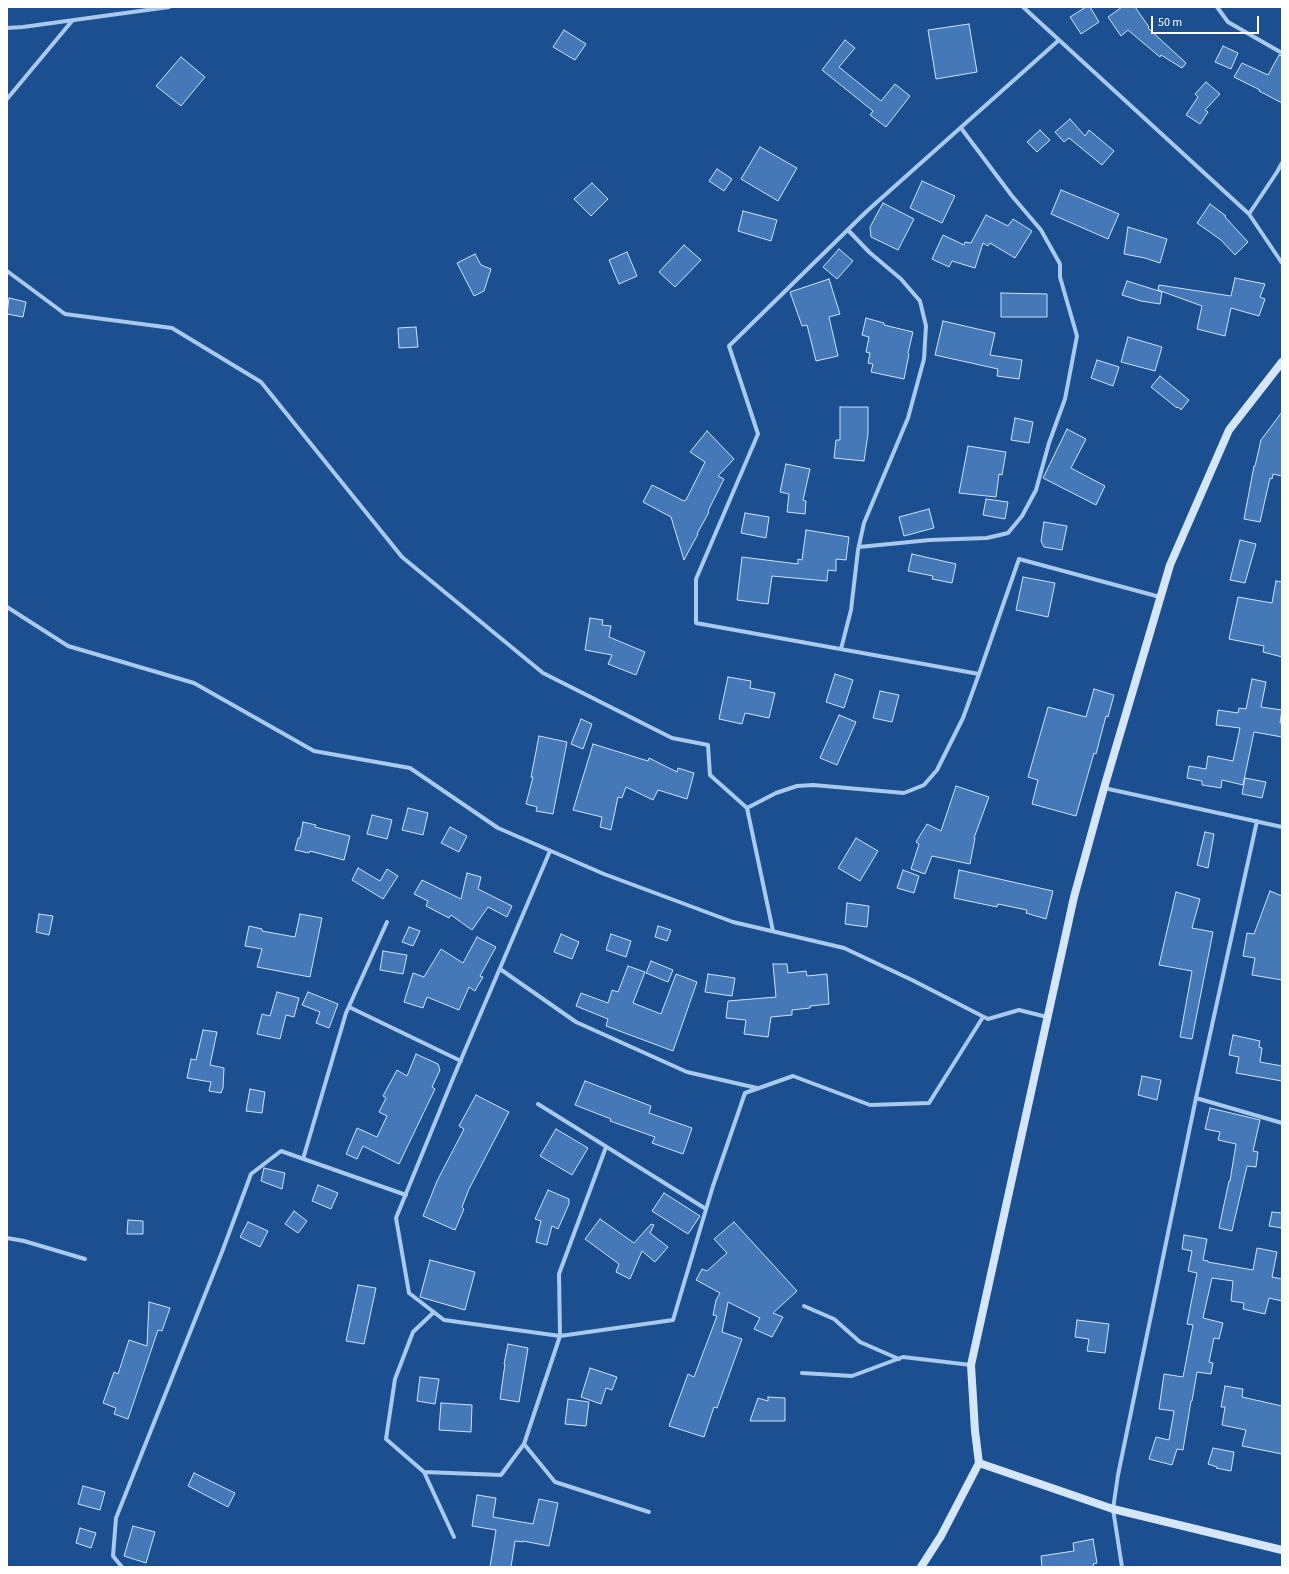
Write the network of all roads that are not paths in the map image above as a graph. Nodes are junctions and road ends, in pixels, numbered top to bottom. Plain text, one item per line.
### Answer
1 (169, 7) edge
2 (1023, 7) edge
3 (1217, 7) edge
4 (72, 20) junction
5 (7, 28) edge
6 (1059, 40) junction
7 (1282, 53) edge
8 (7, 99) edge
9 (961, 128) junction
10 (1282, 163) edge
11 (1249, 214) junction
12 (848, 230) junction
13 (1282, 264) edge
14 (7, 271) edge
15 (1282, 362) edge
16 (1278, 372) edge
17 (859, 547) junction
18 (1160, 597) junction
19 (7, 607) edge
20 (841, 649) junction
21 (979, 674) junction
22 (1104, 788) junction
23 (747, 808) junction
24 (1257, 821) junction
25 (1282, 827) edge
26 (550, 851) junction
27 (387, 922) dead end
28 (773, 931) junction
29 (500, 969) junction
30 (349, 1007) junction
31 (982, 1017) junction
32 (1048, 1017) junction
33 (461, 1061) junction
34 (758, 1088) junction
35 (1196, 1098) junction
36 (538, 1104) dead end
37 (1282, 1123) edge
38 (606, 1147) junction
39 (303, 1159) junction
40 (406, 1195) junction
41 (706, 1209) junction
42 (7, 1238) edge
43 (85, 1259) dead end
44 (804, 1306) dead end
45 (434, 1312) junction
46 (560, 1336) junction
47 (899, 1359) junction
48 (971, 1364) junction
49 (802, 1373) dead end
50 (524, 1444) junction
51 (979, 1463) junction
52 (424, 1472) junction
53 (1113, 1509) junction
54 (649, 1512) dead end
55 (454, 1537) dead end
56 (1282, 1550) edge
57 (122, 1567) edge
58 (921, 1567) edge
59 (1122, 1567) edge

1 - 4 street
2 - 6 street
3 - 7 street
4 - 5 street
4 - 8 street
6 - 9 street
6 - 11 street
9 - 12 street
9 - 17 street
10 - 11 street
11 - 13 street
12 - 17 street
12 - 20 street
14 - 23 street
15 - 16 street
16 - 18 street
17 - 20 street
18 - 21 street
18 - 22 street
19 - 26 street
20 - 21 street
21 - 23 street
22 - 24 street
22 - 32 street
23 - 28 street
24 - 25 street
24 - 35 street
26 - 28 street
26 - 29 street
27 - 30 street
28 - 31 street
29 - 33 street
29 - 34 street
30 - 33 street
30 - 39 street
31 - 32 street
31 - 34 street
32 - 48 street
33 - 40 street
34 - 41 street
35 - 37 street
35 - 53 street
36 - 38 street
38 - 41 street
38 - 46 street
39 - 40 street
39 - 57 street
40 - 45 street
41 - 46 street
42 - 43 street
44 - 47 street
45 - 46 street
45 - 52 street
46 - 50 street
47 - 48 street
47 - 49 street
48 - 51 street
50 - 52 street
50 - 54 street
51 - 53 street
51 - 58 street
52 - 55 street
53 - 56 street
53 - 59 street

